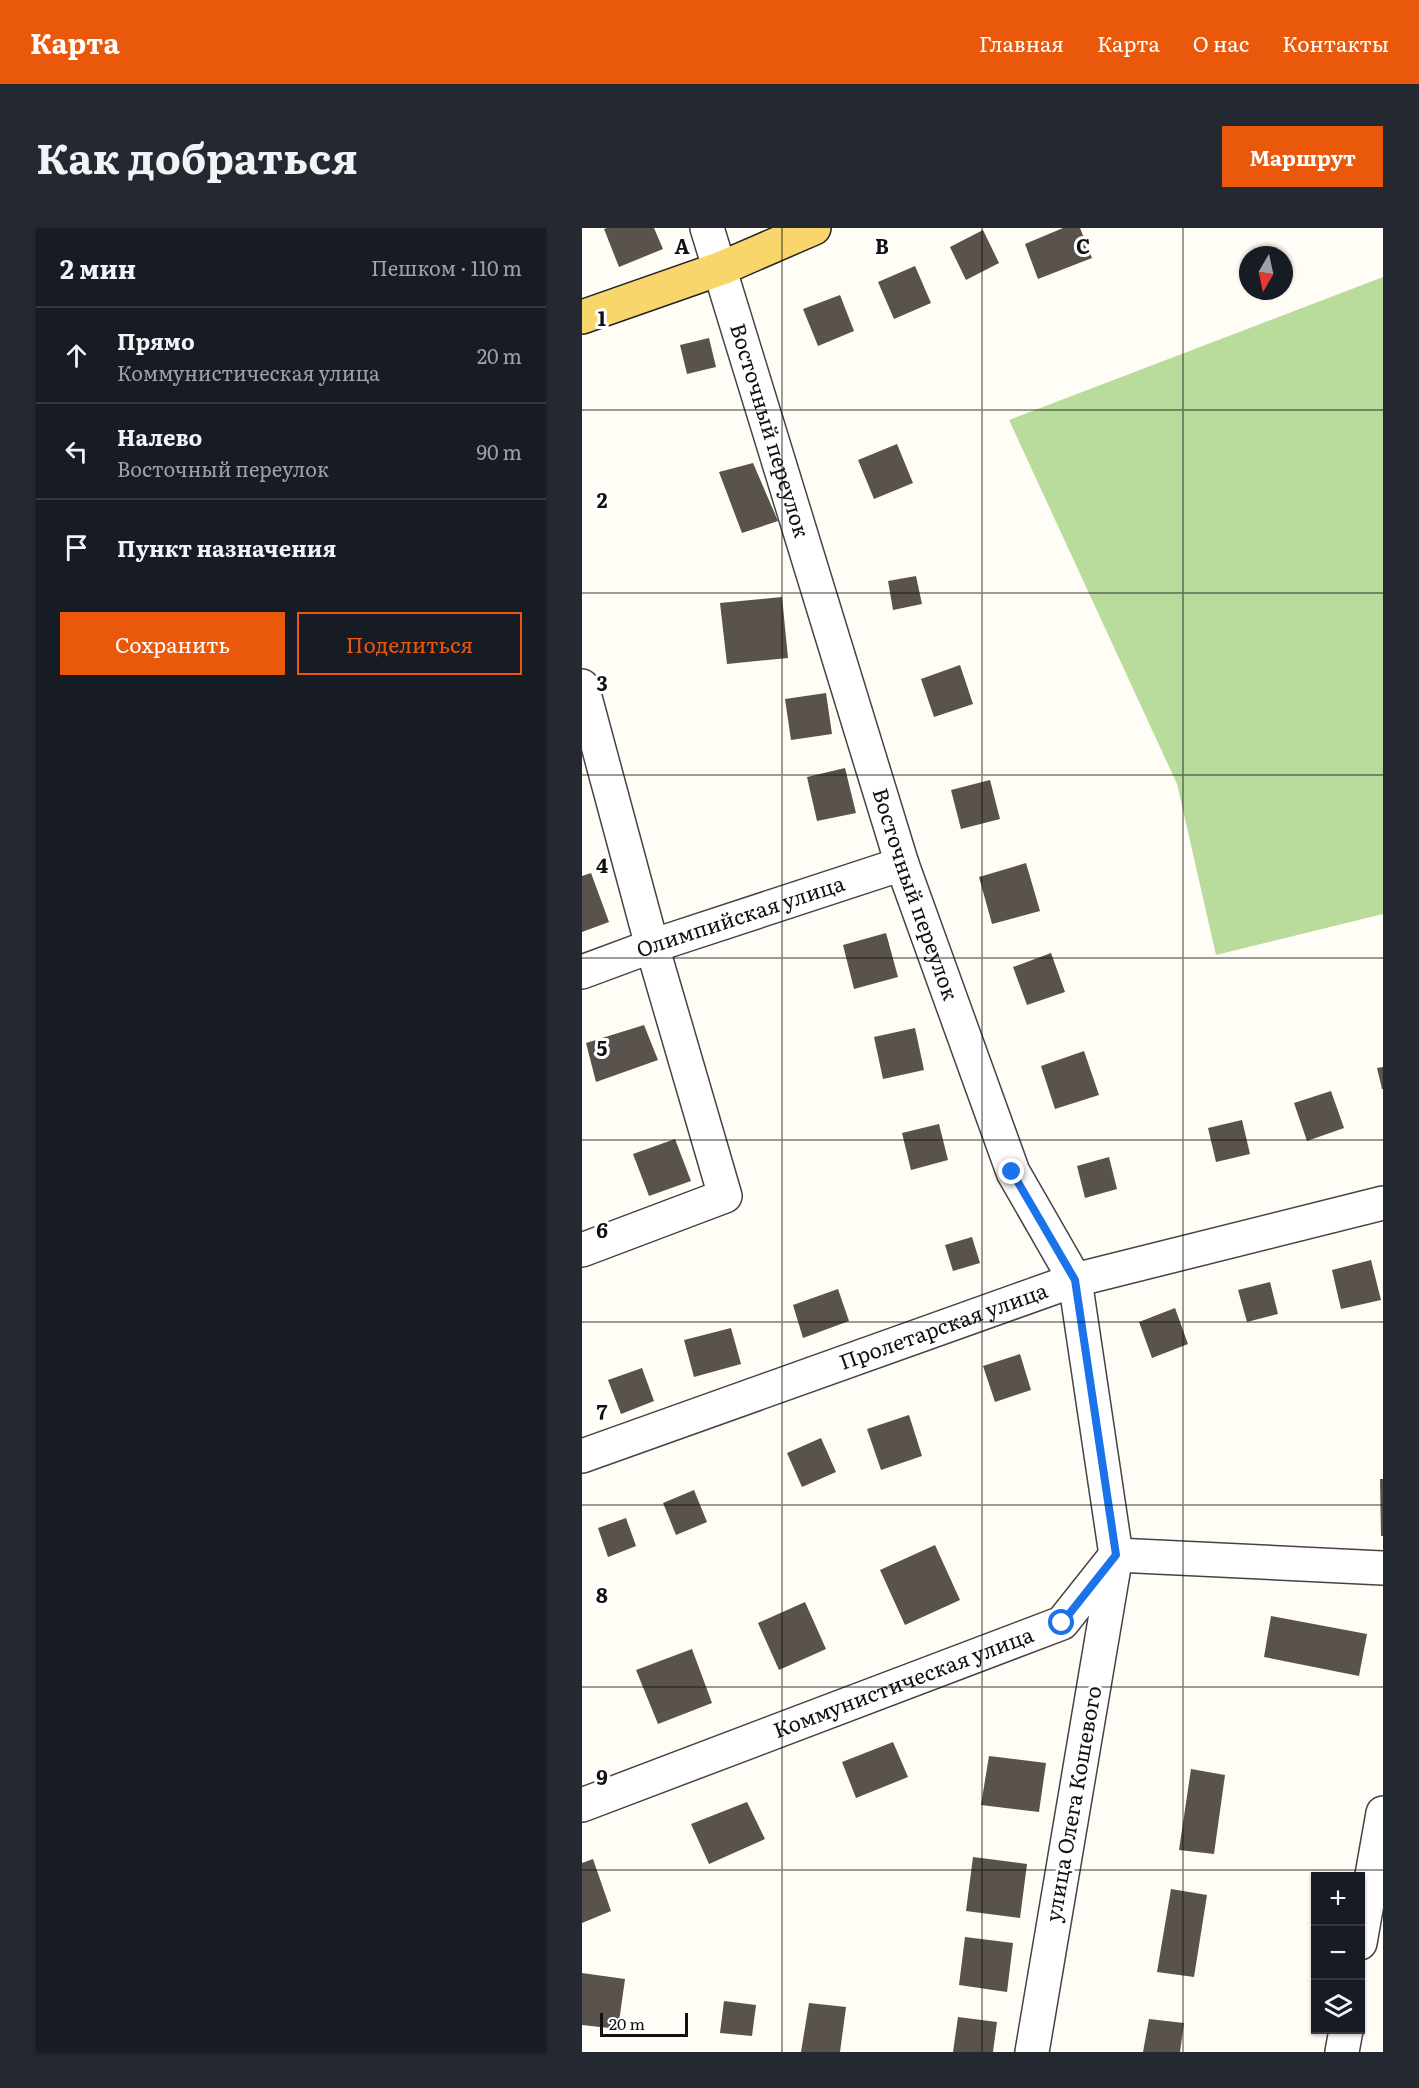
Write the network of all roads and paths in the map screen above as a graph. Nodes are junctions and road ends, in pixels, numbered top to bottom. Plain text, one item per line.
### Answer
1 (707, 228) edge
2 (814, 228) edge
3 (722, 268) junction
4 (582, 317) edge
5 (582, 686) edge
6 (902, 864) junction
7 (651, 946) junction
8 (582, 972) edge
9 (1383, 1203) edge
10 (582, 1250) edge
11 (1075, 1280) junction
12 (582, 1456) edge
13 (1116, 1555) junction
14 (1383, 1568) edge
15 (582, 1805) edge
16 (1383, 1813) edge
17 (1363, 1926) edge
18 (1345, 2034) edge
19 (1032, 2052) edge
20 (1342, 2052) edge

1 - 3 street, Восточный переулок
2 - 3 main road
3 - 4 main road
3 - 6 street, Восточный переулок
5 - 7 street
6 - 7 street, Олимпийская улица
6 - 11 street, Восточный переулок
7 - 8 street, Олимпийская улица
7 - 10 street
9 - 11 street, Пролетарская улица
11 - 12 street, Пролетарская улица
11 - 13 street, Восточный переулок
13 - 14 street
13 - 15 street, Коммунистическая улица
13 - 19 street, улица Олега Кошевого
16 - 17 street
18 - 20 street

